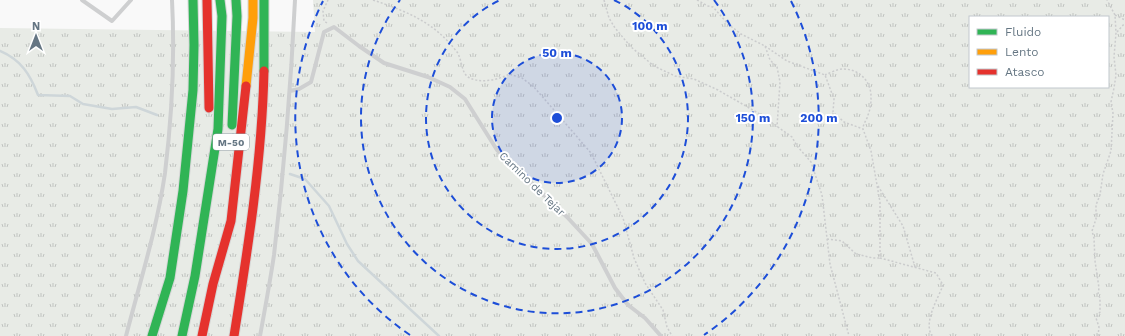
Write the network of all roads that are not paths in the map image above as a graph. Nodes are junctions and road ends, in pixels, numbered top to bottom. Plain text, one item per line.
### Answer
1 (82, 0) edge
2 (131, 0) edge
3 (172, 0) edge
4 (193, 0) edge
5 (207, 0) edge
6 (220, 0) edge
7 (236, 0) edge
8 (253, 0) edge
9 (264, 0) edge
10 (295, 0) edge
11 (290, 91) junction
12 (209, 192) junction
13 (213, 284) junction
14 (126, 336) edge
15 (152, 336) edge
16 (182, 336) edge
17 (202, 336) edge
18 (234, 336) edge
19 (260, 336) edge
20 (661, 336) edge

1 - 2 lane
3 - 14 lane
4 - 15 highway
5 - 12 highway
6 - 12 highway, M-50
7 - 13 highway, M-50
8 - 13 highway
9 - 18 highway
10 - 11 lane
11 - 19 lane
11 - 20 lane, Camino de Tejar
12 - 16 highway, M-50
13 - 17 highway, M-50

